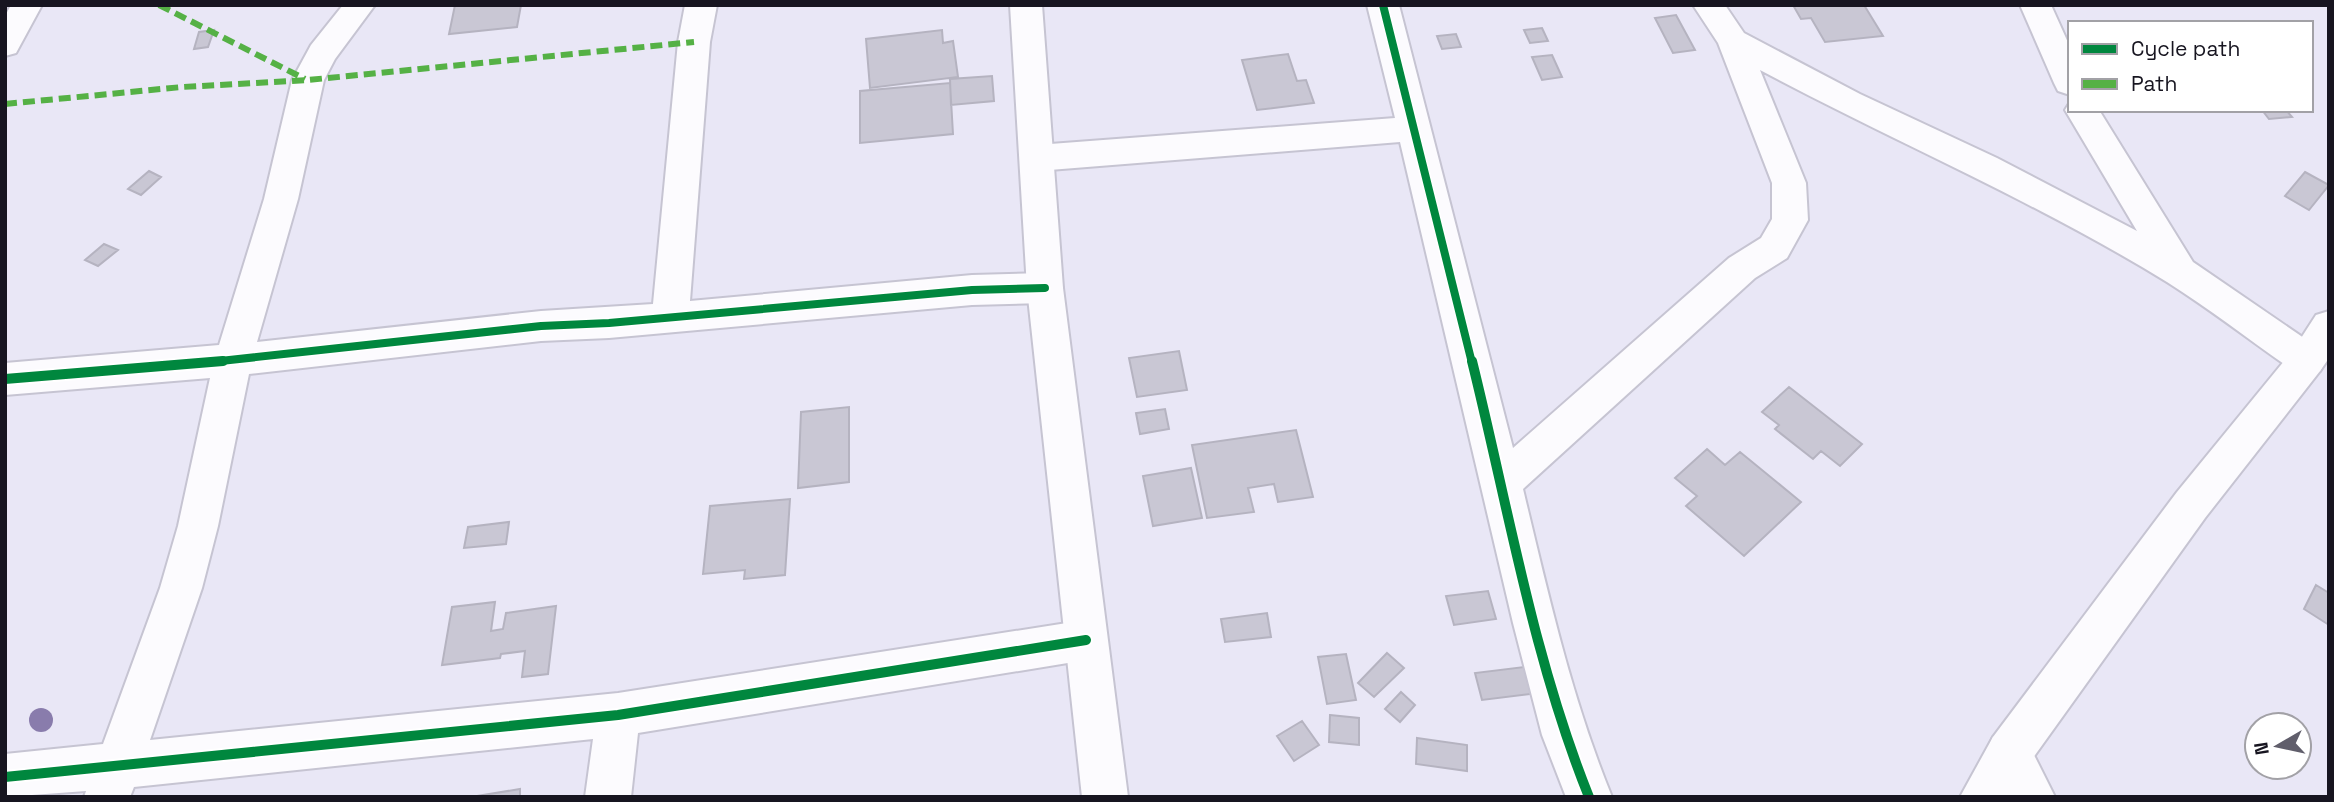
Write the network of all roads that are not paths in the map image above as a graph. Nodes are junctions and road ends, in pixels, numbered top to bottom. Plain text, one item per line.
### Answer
1 (27, 5) edge
2 (360, 5) edge
3 (701, 5) edge
4 (1026, 5) edge
5 (1383, 5) edge
6 (1708, 5) edge
7 (2035, 5) edge
8 (1733, 41) junction
9 (5, 45) edge
10 (2068, 79) edge
11 (2083, 112) edge
12 (1413, 129) junction
13 (1037, 158) junction
14 (2181, 273) junction
15 (1045, 288) junction
16 (670, 317) junction
17 (2329, 326) edge
18 (233, 360) junction
19 (2307, 360) junction
20 (5, 379) edge
21 (1502, 483) junction
22 (1086, 640) junction
23 (618, 715) junction
24 (2009, 753) junction
25 (5, 777) edge
26 (113, 780) edge
27 (608, 797) edge
28 (1105, 797) edge
29 (1589, 797) edge
30 (1983, 797) edge
31 (2032, 797) edge

1 - 9 street
2 - 18 street
3 - 16 street
4 - 13 street
5 - 12 street
6 - 8 street
7 - 10 street
8 - 14 street
8 - 21 street
11 - 14 street
12 - 13 street
12 - 21 street
13 - 15 street
14 - 19 street
15 - 16 street
15 - 22 street
16 - 18 street
17 - 19 street
18 - 20 street
18 - 26 street
19 - 24 street
21 - 29 street
22 - 23 street
22 - 28 street
23 - 26 street
23 - 27 street
24 - 30 street
24 - 31 street
25 - 26 street

